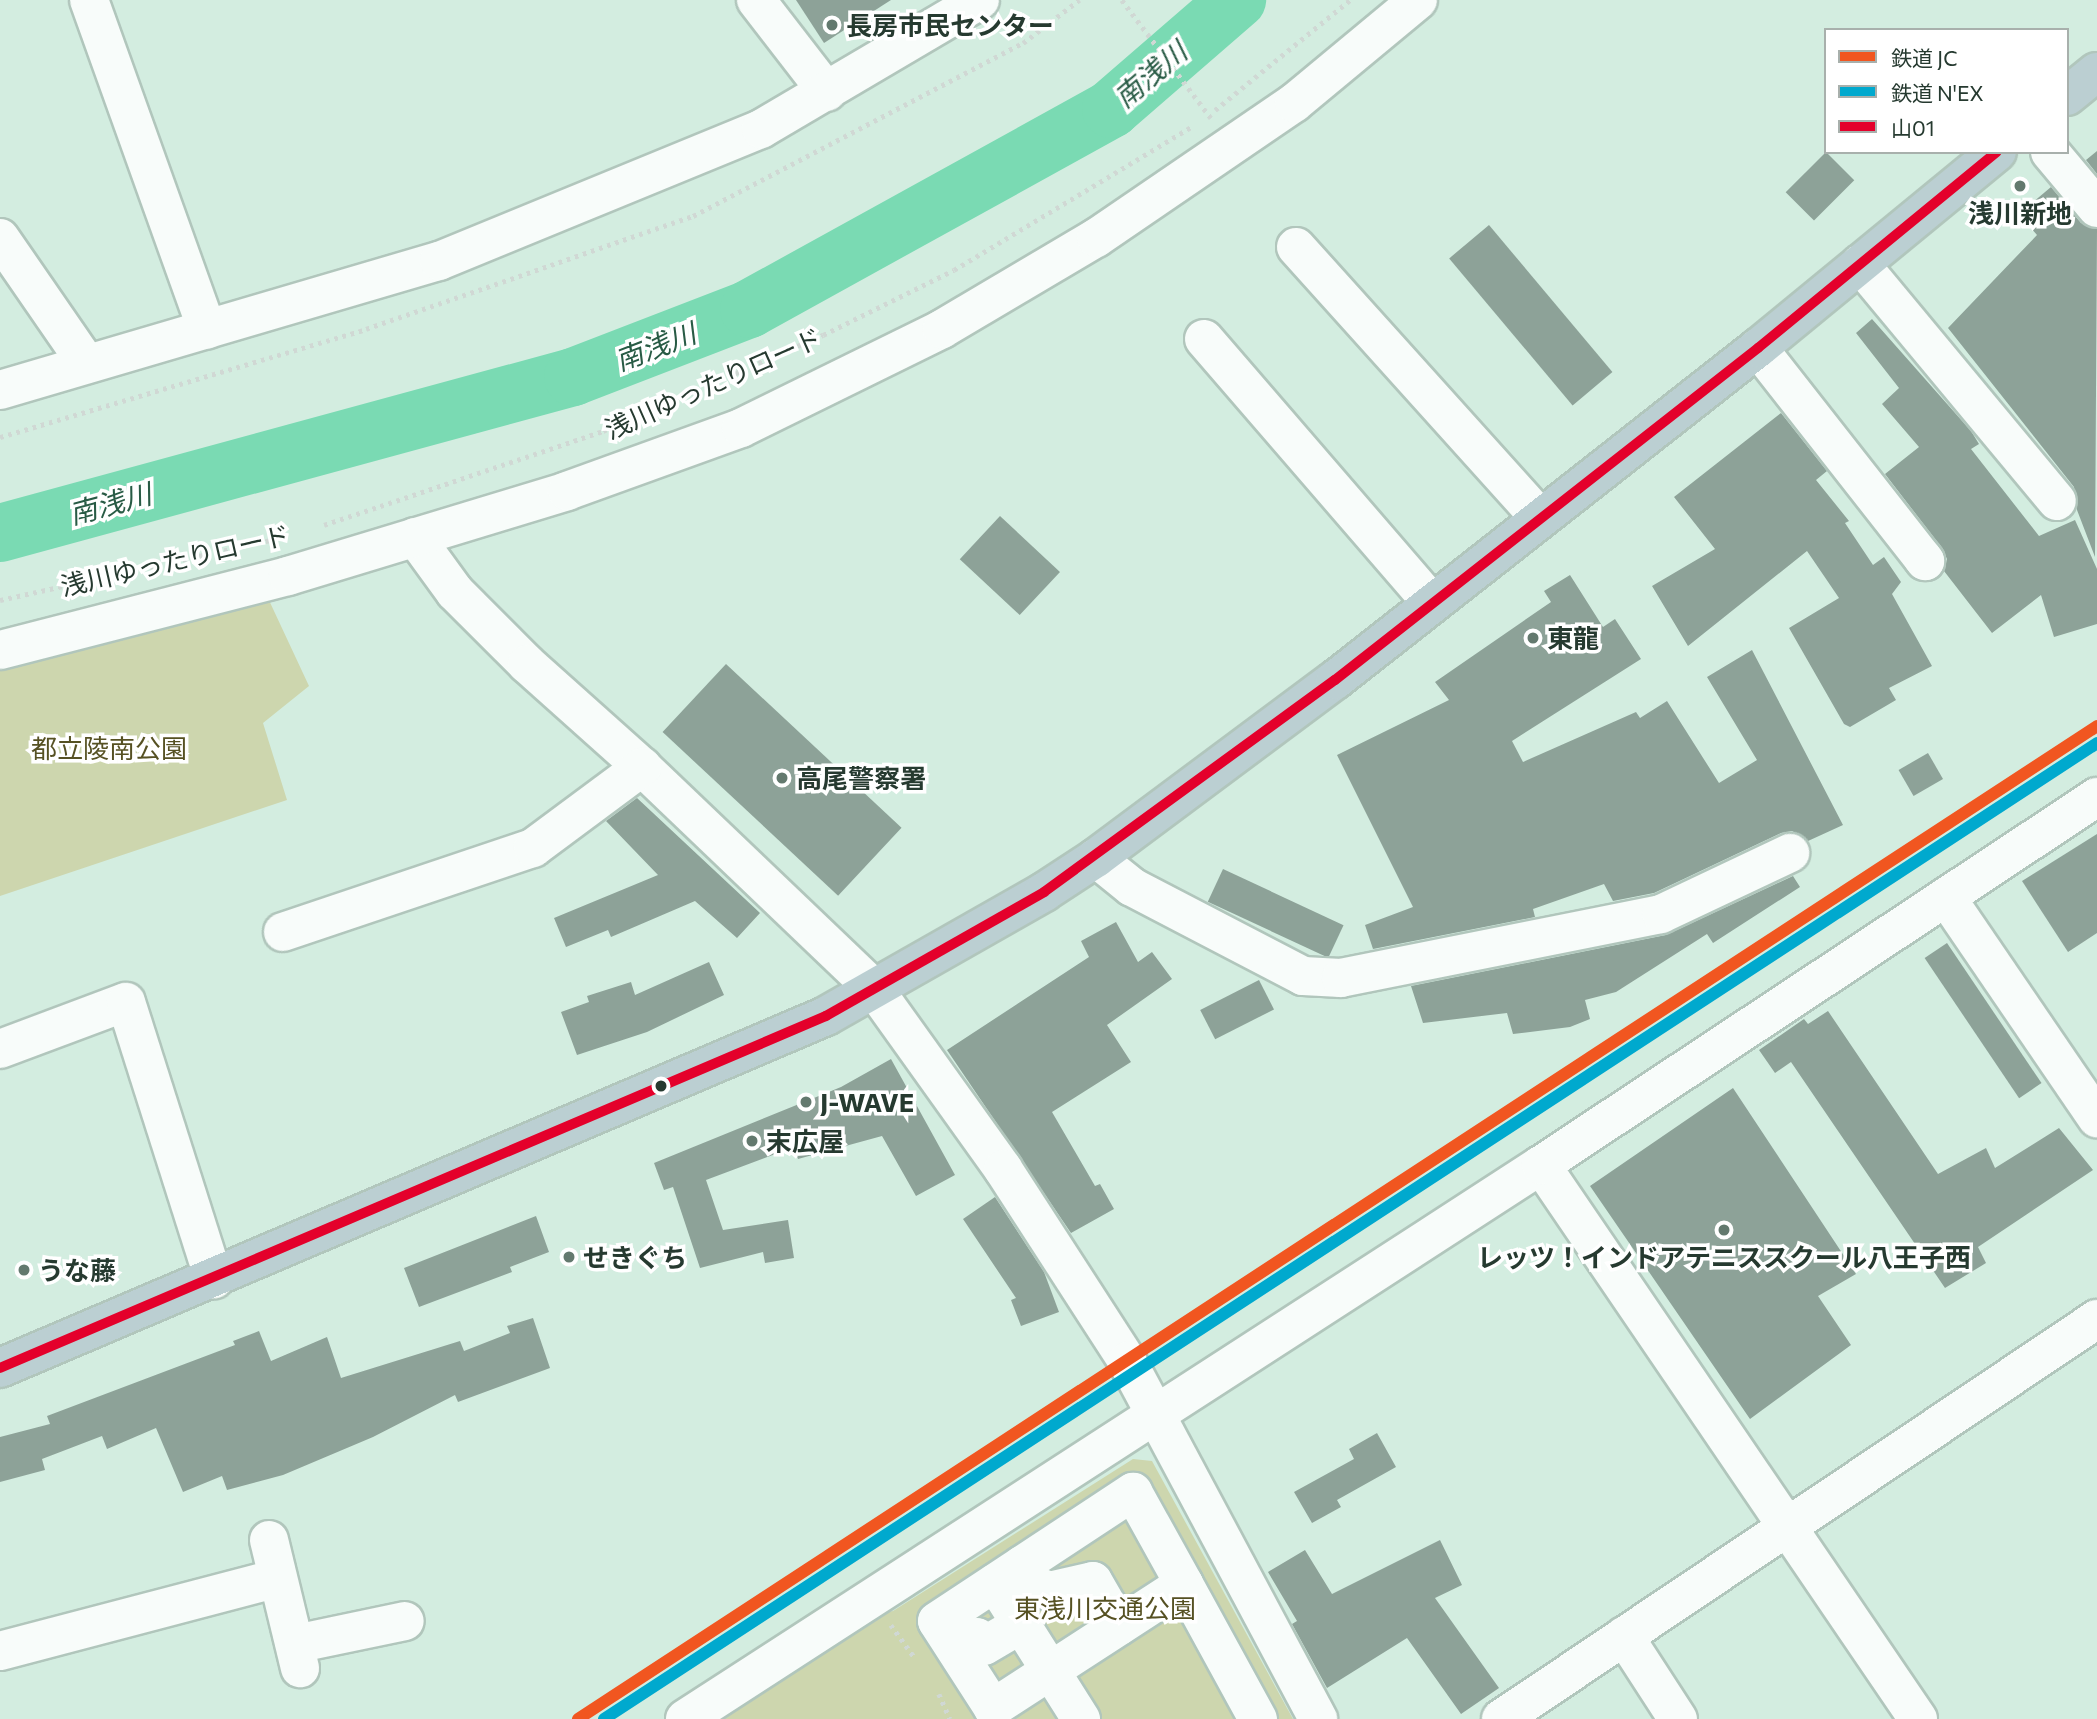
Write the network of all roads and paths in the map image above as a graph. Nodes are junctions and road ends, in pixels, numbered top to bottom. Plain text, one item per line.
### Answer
1 (89, 0) edge
2 (756, 0) edge
3 (980, 0) edge
4 (1122, 0) edge
5 (1350, 0) edge
6 (1418, 0) edge
7 (2097, 72) edge
8 (827, 92) junction
9 (2069, 94) edge
10 (1209, 115) junction
11 (1995, 154) edge
12 (2052, 154) edge
13 (2097, 208) edge
14 (0, 238) edge
15 (1296, 247) dead end
16 (1860, 264) junction
17 (206, 329) junction
18 (1205, 340) dead end
19 (1758, 348) junction
20 (87, 364) junction
21 (0, 390) edge
22 (2057, 501) dead end
23 (1540, 518) junction
24 (311, 529) dead end
25 (287, 536) dead end
26 (415, 537) junction
27 (1922, 557) dead end
28 (0, 600) edge
29 (1431, 602) junction
30 (0, 650) edge
31 (642, 767) junction
32 (2097, 797) edge
33 (1790, 853) dead end
34 (1096, 858) junction
35 (1946, 897) junction
36 (283, 932) dead end
37 (875, 990) junction
38 (0, 1049) edge
39 (2097, 1118) edge
40 (1541, 1165) junction
41 (214, 1279) junction
42 (2097, 1318) edge
43 (0, 1368) edge
44 (1154, 1412) junction
45 (1787, 1526) junction
46 (269, 1540) dead end
47 (1009, 1574) junction
48 (278, 1578) junction
49 (1184, 1584) junction
50 (882, 1613) dead end
51 (405, 1621) dead end
52 (1020, 1625) junction
53 (1119, 1626) junction
54 (1624, 1636) junction
55 (0, 1651) edge
56 (957, 1651) junction
57 (920, 1665) dead end
58 (1048, 1672) junction
59 (936, 1686) dead end
60 (685, 1719) edge
61 (950, 1719) edge
62 (1081, 1719) edge
63 (1258, 1719) edge
64 (1317, 1719) edge
65 (1501, 1719) edge
66 (1678, 1719) edge
67 (1918, 1719) edge

1 - 17 street
2 - 8 street
3 - 8 street
4 - 10 path
5 - 10 path, 浅川ゆったりロード
6 - 26 street
7 - 9 highway
8 - 17 street
10 - 24 path, 浅川ゆったりロード
11 - 16 highway
12 - 13 street
14 - 20 street
15 - 23 street
16 - 19 highway
16 - 22 street
17 - 20 street
18 - 29 street
19 - 23 highway
19 - 27 street
20 - 21 street
23 - 29 highway
25 - 28 path, 浅川ゆったりロード
26 - 30 street
26 - 31 street
29 - 34 highway
31 - 36 street
31 - 37 street
32 - 35 street
33 - 34 street
34 - 37 highway
35 - 39 street
35 - 40 street
37 - 41 highway
37 - 44 street
38 - 41 street
40 - 44 street
40 - 45 street
41 - 43 highway
42 - 45 street
44 - 60 street
44 - 64 street
45 - 54 street
45 - 67 street
46 - 48 street
47 - 49 street
47 - 52 street
47 - 53 street
47 - 56 street
48 - 51 street
48 - 55 street
49 - 53 street
49 - 63 street
50 - 57 path
52 - 56 street
52 - 58 street
53 - 58 street
54 - 65 street
54 - 66 street
56 - 58 street
58 - 62 street
59 - 61 path

